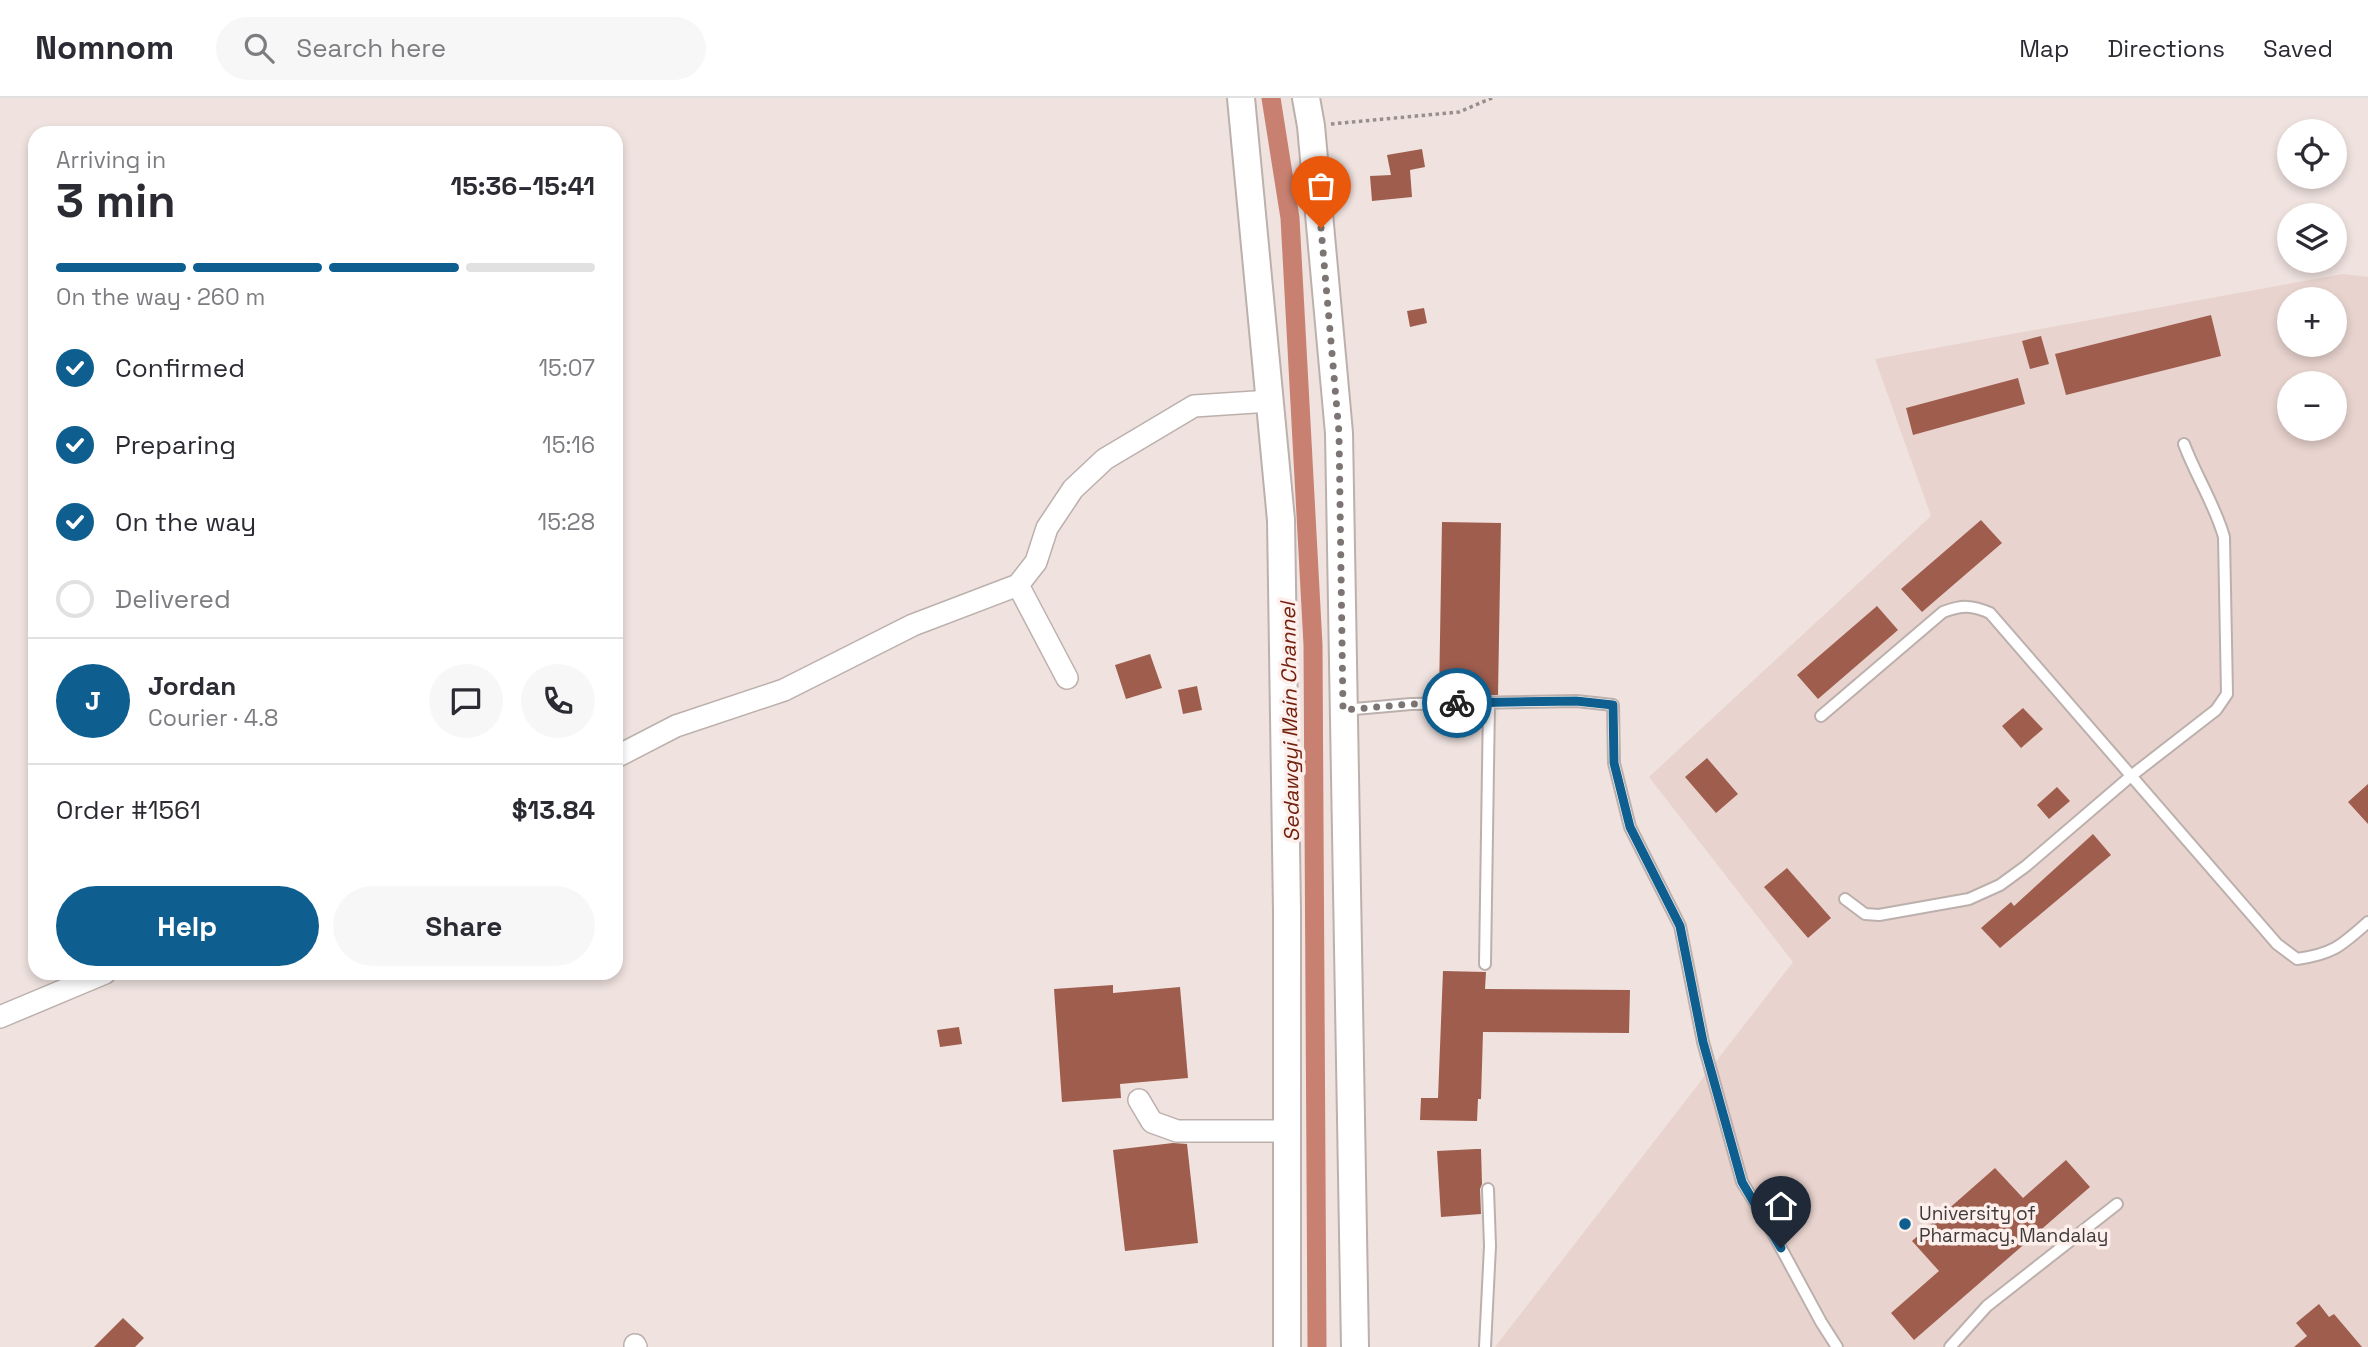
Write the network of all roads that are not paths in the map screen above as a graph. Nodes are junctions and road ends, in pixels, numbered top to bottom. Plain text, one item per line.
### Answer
1 (1241, 98) edge
2 (1306, 98) edge
3 (1270, 401) junction
4 (2184, 444) dead end
5 (1018, 585) junction
6 (1067, 678) dead end
7 (1489, 702) junction
8 (1343, 710) junction
9 (1821, 716) dead end
10 (623, 753) edge
11 (2131, 776) junction
12 (1845, 899) dead end
13 (2368, 922) edge
14 (1485, 964) dead end
15 (88, 980) edge
16 (0, 1017) edge
17 (1139, 1100) dead end
18 (1287, 1131) junction
19 (1488, 1189) dead end
20 (2117, 1204) dead end
21 (1287, 1347) edge
22 (1355, 1347) edge
23 (1485, 1347) edge
24 (1838, 1347) edge
25 (1950, 1347) edge

1 - 3 street
2 - 8 street
3 - 5 street
3 - 18 street
4 - 11 lane
5 - 6 street
5 - 10 street
7 - 8 lane
7 - 14 lane
7 - 24 lane
8 - 22 street
9 - 11 lane
11 - 12 lane
11 - 13 lane
15 - 16 street
17 - 18 street
18 - 21 street
19 - 23 lane
20 - 25 lane

